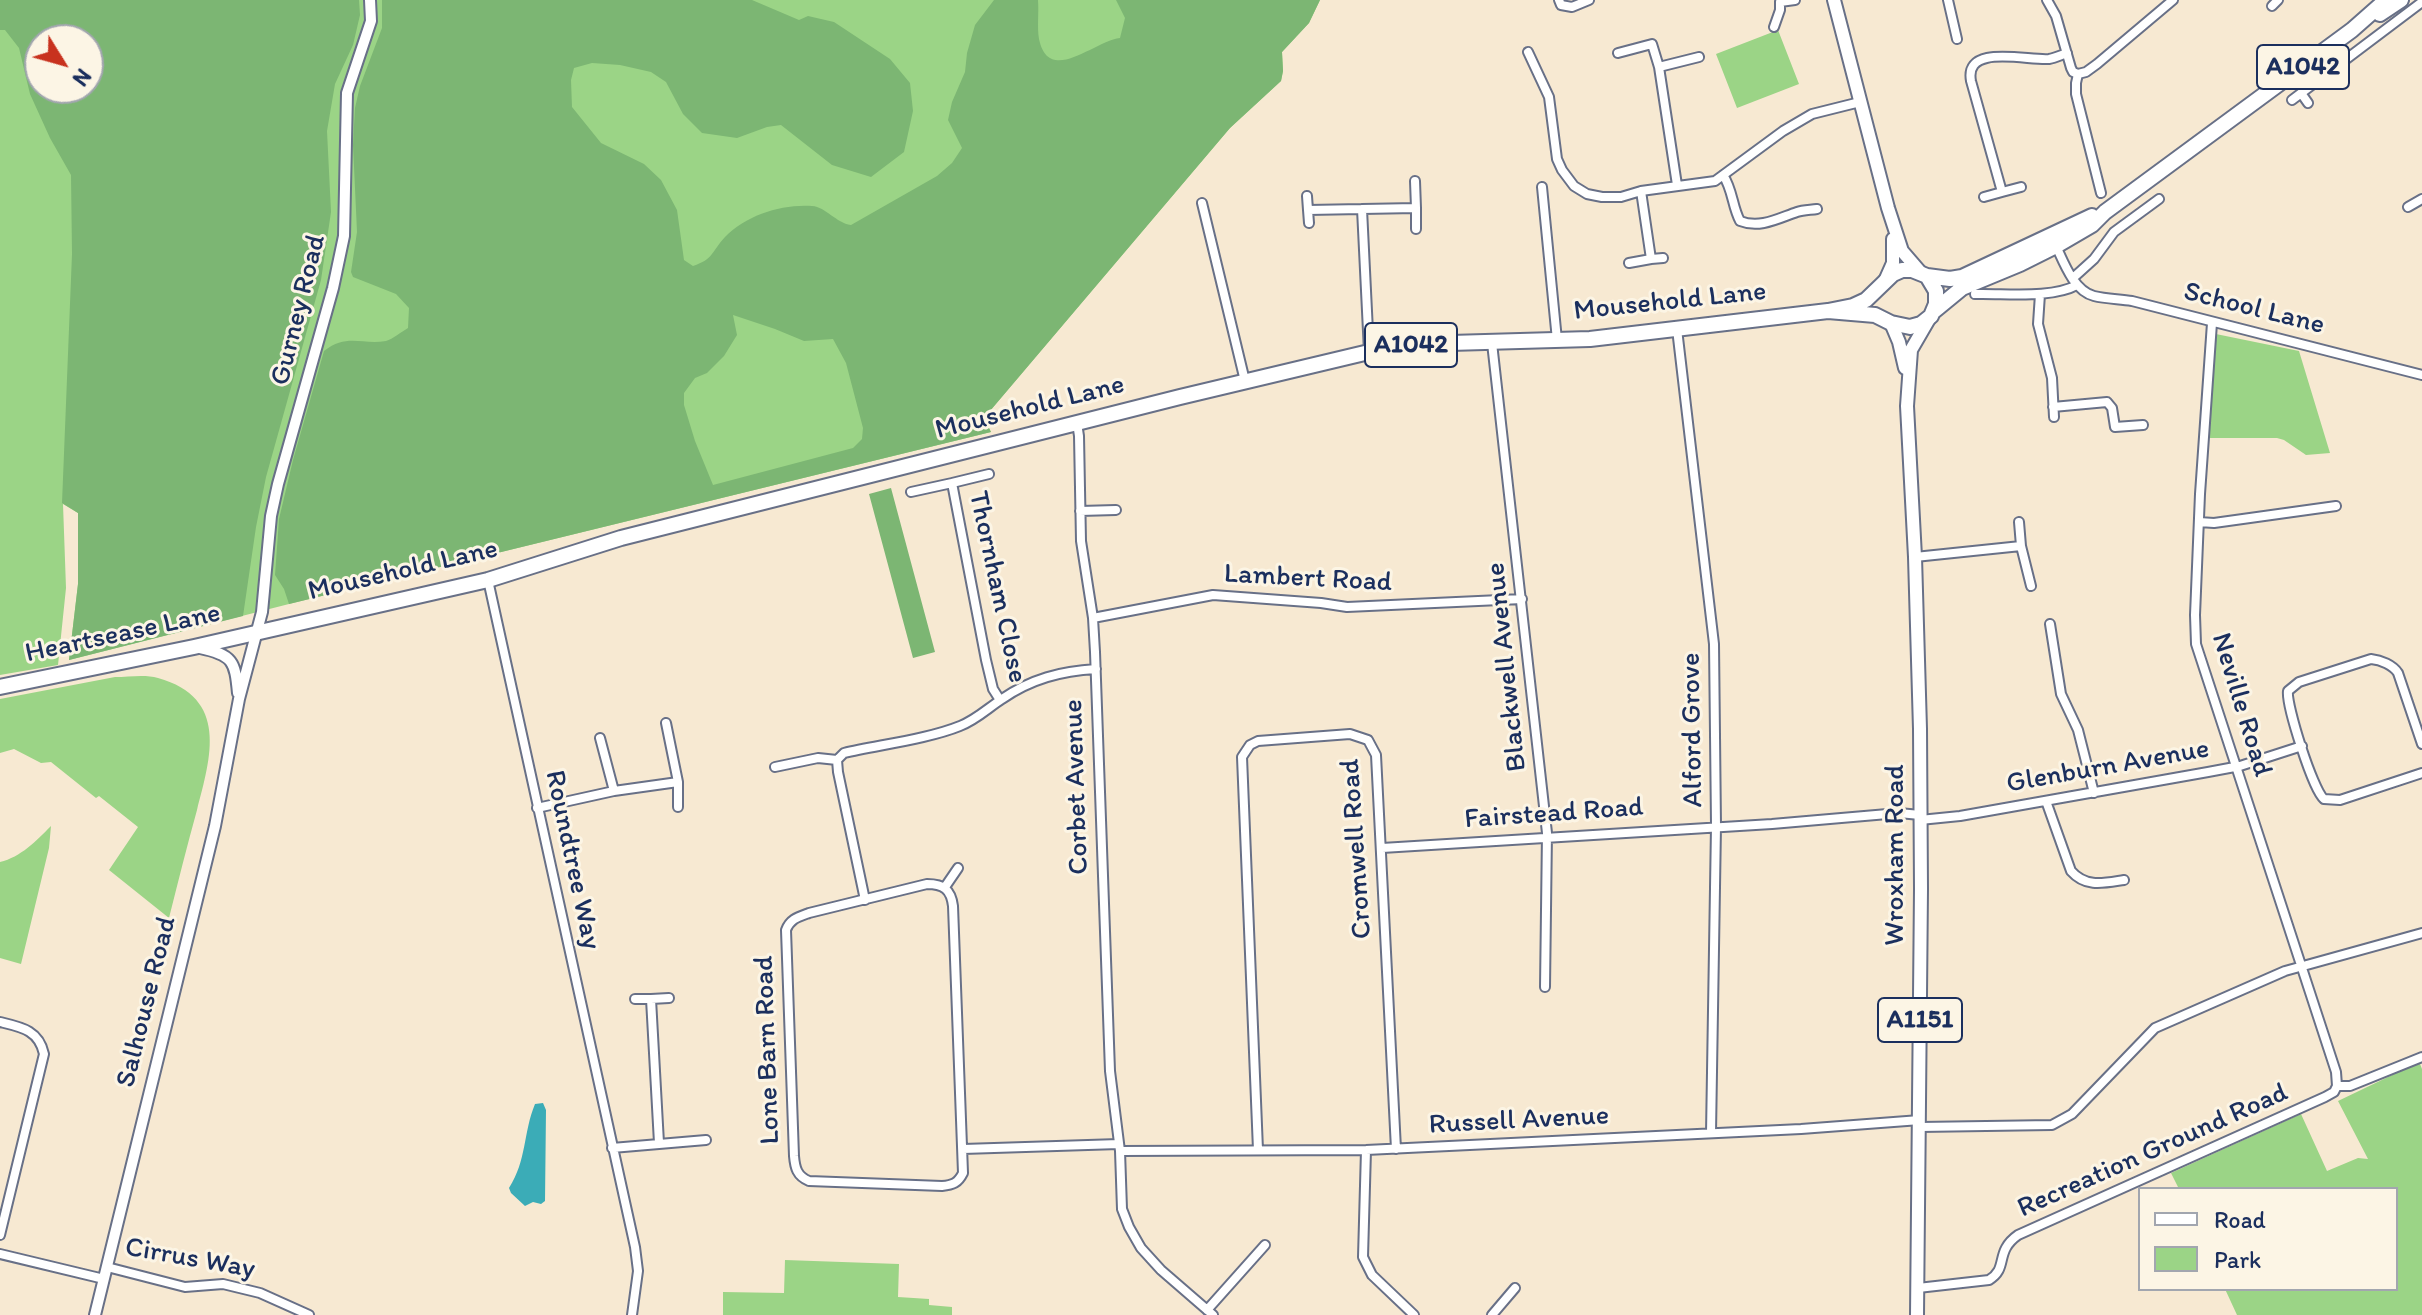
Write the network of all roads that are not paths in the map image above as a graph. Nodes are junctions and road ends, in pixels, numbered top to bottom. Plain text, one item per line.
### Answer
1 (370, 0) edge
2 (1559, 0) edge
3 (1589, 0) edge
4 (1795, 0) edge
5 (1834, 0) edge
6 (1948, 0) edge
7 (2047, 0) edge
8 (2173, 0) edge
9 (2386, 0) edge
10 (2401, 0) edge
11 (2422, 2) edge
12 (1774, 27) dead end
13 (2352, 30) junction
14 (1957, 39) dead end
15 (1528, 52) dead end
16 (1618, 53) dead end
17 (2067, 53) junction
18 (1699, 57) dead end
19 (1659, 67) junction
20 (2078, 74) junction
21 (2301, 93) junction
22 (2292, 100) dead end
23 (1860, 102) junction
24 (2308, 103) dead end
25 (1723, 175) junction
26 (1415, 181) dead end
27 (1677, 185) junction
28 (1542, 187) dead end
29 (2021, 187) dead end
30 (1641, 191) junction
31 (2002, 192) junction
32 (2101, 193) dead end
33 (1307, 196) dead end
34 (1984, 197) dead end
35 (2159, 199) dead end
36 (2422, 199) edge
37 (1202, 203) dead end
38 (2408, 207) dead end
39 (1416, 208) junction
40 (1888, 208) junction
41 (1362, 209) junction
42 (1817, 209) dead end
43 (1308, 210) junction
44 (2105, 212) junction
45 (1309, 223) dead end
46 (1416, 229) dead end
47 (2056, 246) junction
48 (1663, 258) dead end
49 (1651, 259) junction
50 (1629, 263) dead end
51 (1924, 274) junction
52 (2075, 282) junction
53 (1883, 283) junction
54 (1975, 294) dead end
55 (2040, 294) junction
56 (1828, 311) junction
57 (1932, 314) junction
58 (1888, 321) junction
59 (2212, 323) junction
60 (1677, 329) junction
61 (1557, 340) junction
62 (1492, 343) junction
63 (1369, 352) junction
64 (2422, 375) edge
65 (1245, 381) junction
66 (1907, 395) junction
67 (1077, 423) junction
68 (2143, 425) dead end
69 (989, 474) dead end
70 (952, 483) junction
71 (911, 492) dead end
72 (2336, 506) dead end
73 (1116, 510) dead end
74 (1080, 511) junction
75 (2019, 522) dead end
76 (2199, 522) junction
77 (2021, 546) junction
78 (1915, 557) junction
79 (488, 580) junction
80 (2031, 586) dead end
81 (1522, 599) junction
82 (1093, 618) junction
83 (2050, 624) dead end
84 (257, 631) junction
85 (2063, 634) dead end
86 (2052, 636) junction
87 (194, 647) junction
88 (1096, 669) junction
89 (0, 687) edge
90 (239, 699) junction
91 (1000, 700) junction
92 (666, 723) dead end
93 (600, 738) dead end
94 (2422, 744) edge
95 (2302, 746) junction
96 (837, 760) junction
97 (2235, 766) junction
98 (775, 767) dead end
99 (2422, 773) edge
100 (678, 782) junction
101 (614, 791) junction
102 (2094, 793) junction
103 (2046, 801) junction
104 (678, 807) dead end
105 (537, 808) junction
106 (1920, 817) junction
107 (1716, 826) junction
108 (1548, 837) junction
109 (1382, 848) junction
110 (958, 868) dead end
111 (2124, 880) dead end
112 (945, 887) junction
113 (865, 900) junction
114 (2422, 933) edge
115 (2301, 967) junction
116 (1545, 987) dead end
117 (669, 998) dead end
118 (635, 999) dead end
119 (651, 999) junction
120 (0, 1022) edge
121 (2422, 1057) edge
122 (2337, 1086) junction
123 (1920, 1123) junction
124 (1711, 1133) junction
125 (706, 1140) dead end
126 (659, 1143) junction
127 (612, 1148) junction
128 (1120, 1148) junction
129 (963, 1149) junction
130 (1396, 1149) junction
131 (1258, 1150) junction
132 (1366, 1150) junction
133 (0, 1235) edge
134 (1265, 1245) dead end
135 (0, 1254) edge
136 (106, 1273) junction
137 (1515, 1288) dead end
138 (1918, 1288) junction
139 (1210, 1312) edge
140 (95, 1315) edge
141 (309, 1315) edge
142 (632, 1315) edge
143 (1414, 1315) edge
144 (1492, 1315) edge
145 (1917, 1315) edge

1 - 84 street, Gurney Road
2 - 3 street
4 - 12 street
5 - 23 main road
6 - 14 street
7 - 17 street
8 - 20 street
9 - 13 highway, A1042
10 - 13 highway, A1042
11 - 21 street
13 - 44 highway, A1042
15 - 30 street
16 - 19 street
17 - 20 street
17 - 31 street
18 - 19 street
19 - 27 street
20 - 32 street
21 - 22 street
21 - 24 street
23 - 25 street
23 - 40 main road
25 - 27 street
25 - 42 street
26 - 39 street
27 - 30 street
28 - 61 street
29 - 31 street
30 - 49 street
31 - 34 street
33 - 43 street
35 - 52 street
36 - 38 street
37 - 65 street
39 - 41 street
39 - 46 street
40 - 51 main road
40 - 53 main road
41 - 43 street
41 - 63 street
43 - 45 street
44 - 47 highway, A1042
44 - 51 highway, A1042
47 - 52 street
47 - 57 highway, A1042
48 - 49 street
49 - 50 street
51 - 53 highway, Mousehold Lane
51 - 57 highway
52 - 55 street
52 - 59 street, School Lane
53 - 56 highway, Mousehold Lane / A1042
53 - 58 highway
54 - 55 street
55 - 68 street
56 - 58 highway, Mousehold Lane / A1042
56 - 60 highway, Mousehold Lane / A1042
57 - 58 highway, Mousehold Lane
57 - 66 main road, Wroxham Road / A1151
58 - 66 main road, Wroxham Road / A1151
59 - 64 street, School Lane
59 - 76 street, Neville Road
60 - 61 highway, Mousehold Lane / A1042
60 - 107 street, Alford Grove
61 - 62 highway, Mousehold Lane / A1042
62 - 63 highway, Mousehold Lane / A1042
62 - 81 street, Blackwell Avenue
63 - 65 highway, Mousehold Lane / A1042
65 - 67 highway, Mousehold Lane / A1042
66 - 78 main road, Wroxham Road / A1151
67 - 74 street, Corbet Avenue
67 - 79 highway, Mousehold Lane / A1042
69 - 70 street, Thornham Close
70 - 71 street, Thornham Close
70 - 91 street, Thornham Close
72 - 76 street
73 - 74 street
74 - 82 street, Corbet Avenue
75 - 77 street
76 - 97 street, Neville Road
77 - 78 street
77 - 80 street
78 - 106 main road, Wroxham Road / A1151
79 - 84 highway, Mousehold Lane / A1042
79 - 105 street, Roundtree Way
81 - 82 street, Lambert Road
81 - 108 street, Blackwell Avenue
82 - 88 street, Corbet Avenue
83 - 86 street
84 - 87 highway, Heartsease Lane / A1042
84 - 90 street, Salhouse Road
85 - 86 street
86 - 102 street
87 - 89 highway, Heartsease Lane / A1042
87 - 90 street, Salhouse Road
88 - 91 street
88 - 128 street, Corbet Avenue
90 - 136 street, Salhouse Road
91 - 96 street
92 - 100 street
93 - 101 street
94 - 95 street
95 - 97 street, Glenburn Avenue
95 - 99 street
96 - 98 street
96 - 113 street
97 - 102 street, Glenburn Avenue
97 - 115 street, Neville Road
100 - 101 street
100 - 104 street
101 - 105 street
102 - 103 street, Glenburn Avenue
103 - 106 street, Glenburn Avenue
103 - 111 street
105 - 127 street, Roundtree Way
106 - 107 street, Fairstead Road
106 - 123 main road, Wroxham Road / A1151
107 - 108 street, Fairstead Road
107 - 124 street, Alford Grove
108 - 109 street, Fairstead Road
108 - 116 street, Blackwell Avenue
109 - 130 street, Cromwell Road
109 - 131 street, Cromwell Road
110 - 112 street
112 - 113 street, Lone Barn Road
112 - 129 street, Lone Barn Road
113 - 129 street, Lone Barn Road
114 - 115 street, Russell Avenue
115 - 122 street, Neville Road
115 - 123 street, Russell Avenue
117 - 119 street
118 - 119 street
119 - 126 street
120 - 133 street
121 - 122 street, Recreation Ground Road
122 - 138 street, Recreation Ground Road
123 - 124 street, Russell Avenue
123 - 138 main road, Wroxham Road / A1151
124 - 130 street, Russell Avenue
125 - 126 street
126 - 127 street
127 - 142 street, Roundtree Way
128 - 129 street
128 - 131 street, Russell Avenue
128 - 139 street, Corbet Avenue
130 - 132 street, Russell Avenue
131 - 132 street, Russell Avenue
132 - 143 street
134 - 139 street
135 - 136 street, Cirrus Way
136 - 140 street, Salhouse Road
136 - 141 street, Cirrus Way
137 - 144 street
138 - 145 main road, Wroxham Road / A1151

